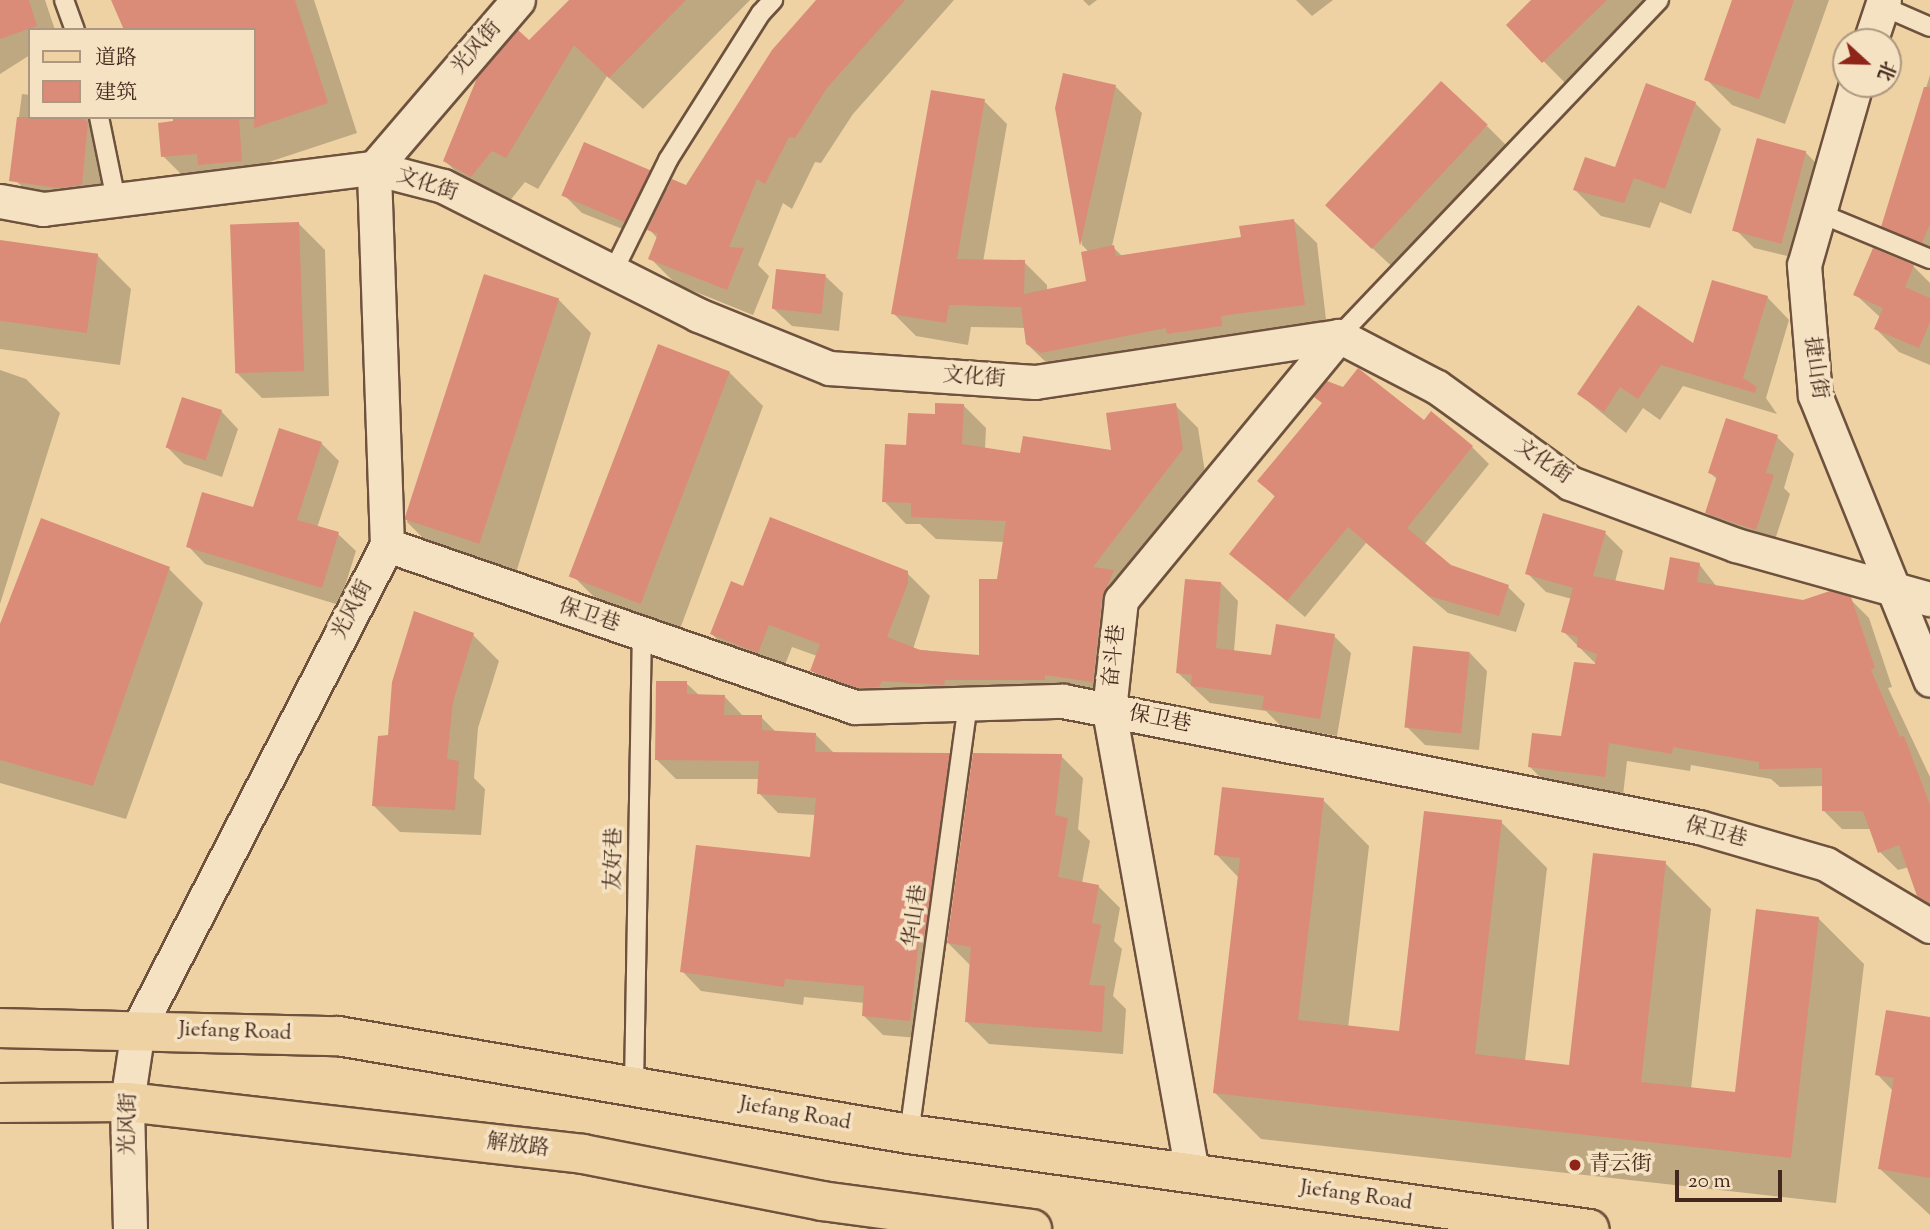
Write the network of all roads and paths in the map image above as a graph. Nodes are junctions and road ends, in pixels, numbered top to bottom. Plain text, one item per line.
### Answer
1 (64, 0) edge
2 (518, 0) edge
3 (773, 0) edge
4 (1659, 0) edge
5 (1883, 3) edge
6 (1930, 27) edge
7 (74, 28) edge
8 (1875, 28) edge
9 (1852, 98) edge
10 (99, 119) edge
11 (374, 168) junction
12 (116, 200) junction
13 (0, 201) edge
14 (1819, 213) junction
15 (1930, 259) edge
16 (612, 272) junction
17 (1339, 336) junction
18 (387, 545) junction
19 (1893, 588) junction
20 (1930, 599) edge
21 (642, 634) junction
22 (1930, 680) edge
23 (968, 704) junction
24 (1109, 710) junction
25 (1930, 926) edge
26 (0, 1028) edge
27 (138, 1029) junction
28 (634, 1086) junction
29 (127, 1102) junction
30 (0, 1103) edge
31 (909, 1134) junction
32 (1192, 1172) junction
33 (130, 1229) edge
34 (1032, 1229) edge
35 (1589, 1229) edge

1 - 7 lane
2 - 11 street, 光风街
3 - 16 lane
4 - 17 lane
5 - 6 lane
5 - 8 street
9 - 14 street, 捷山街
10 - 12 lane
11 - 12 street, 文化街
11 - 16 street, 文化街
11 - 18 street, 光风街
12 - 13 street, 文化街
14 - 15 lane
14 - 19 street, 捷山街
16 - 17 street, 文化街
17 - 19 street, 文化街
17 - 24 street, 奋斗巷
18 - 21 street, 保卫巷
18 - 27 street, 光风街
19 - 20 street, 文化街
19 - 22 street, 捷山街
21 - 23 street, 保卫巷
21 - 28 lane, 友好巷
23 - 24 street, 保卫巷
23 - 31 lane, 华山巷
24 - 25 street, 保卫巷
24 - 32 street, 奋斗巷
26 - 27 main road, Jiefang Road
27 - 28 main road, Jiefang Road
27 - 29 street, 光风街
28 - 31 main road, Jiefang Road
29 - 30 main road, 解放路
29 - 33 street, 光风街
29 - 34 main road, 解放路
31 - 32 main road, Jiefang Road
32 - 35 main road, Jiefang Road

